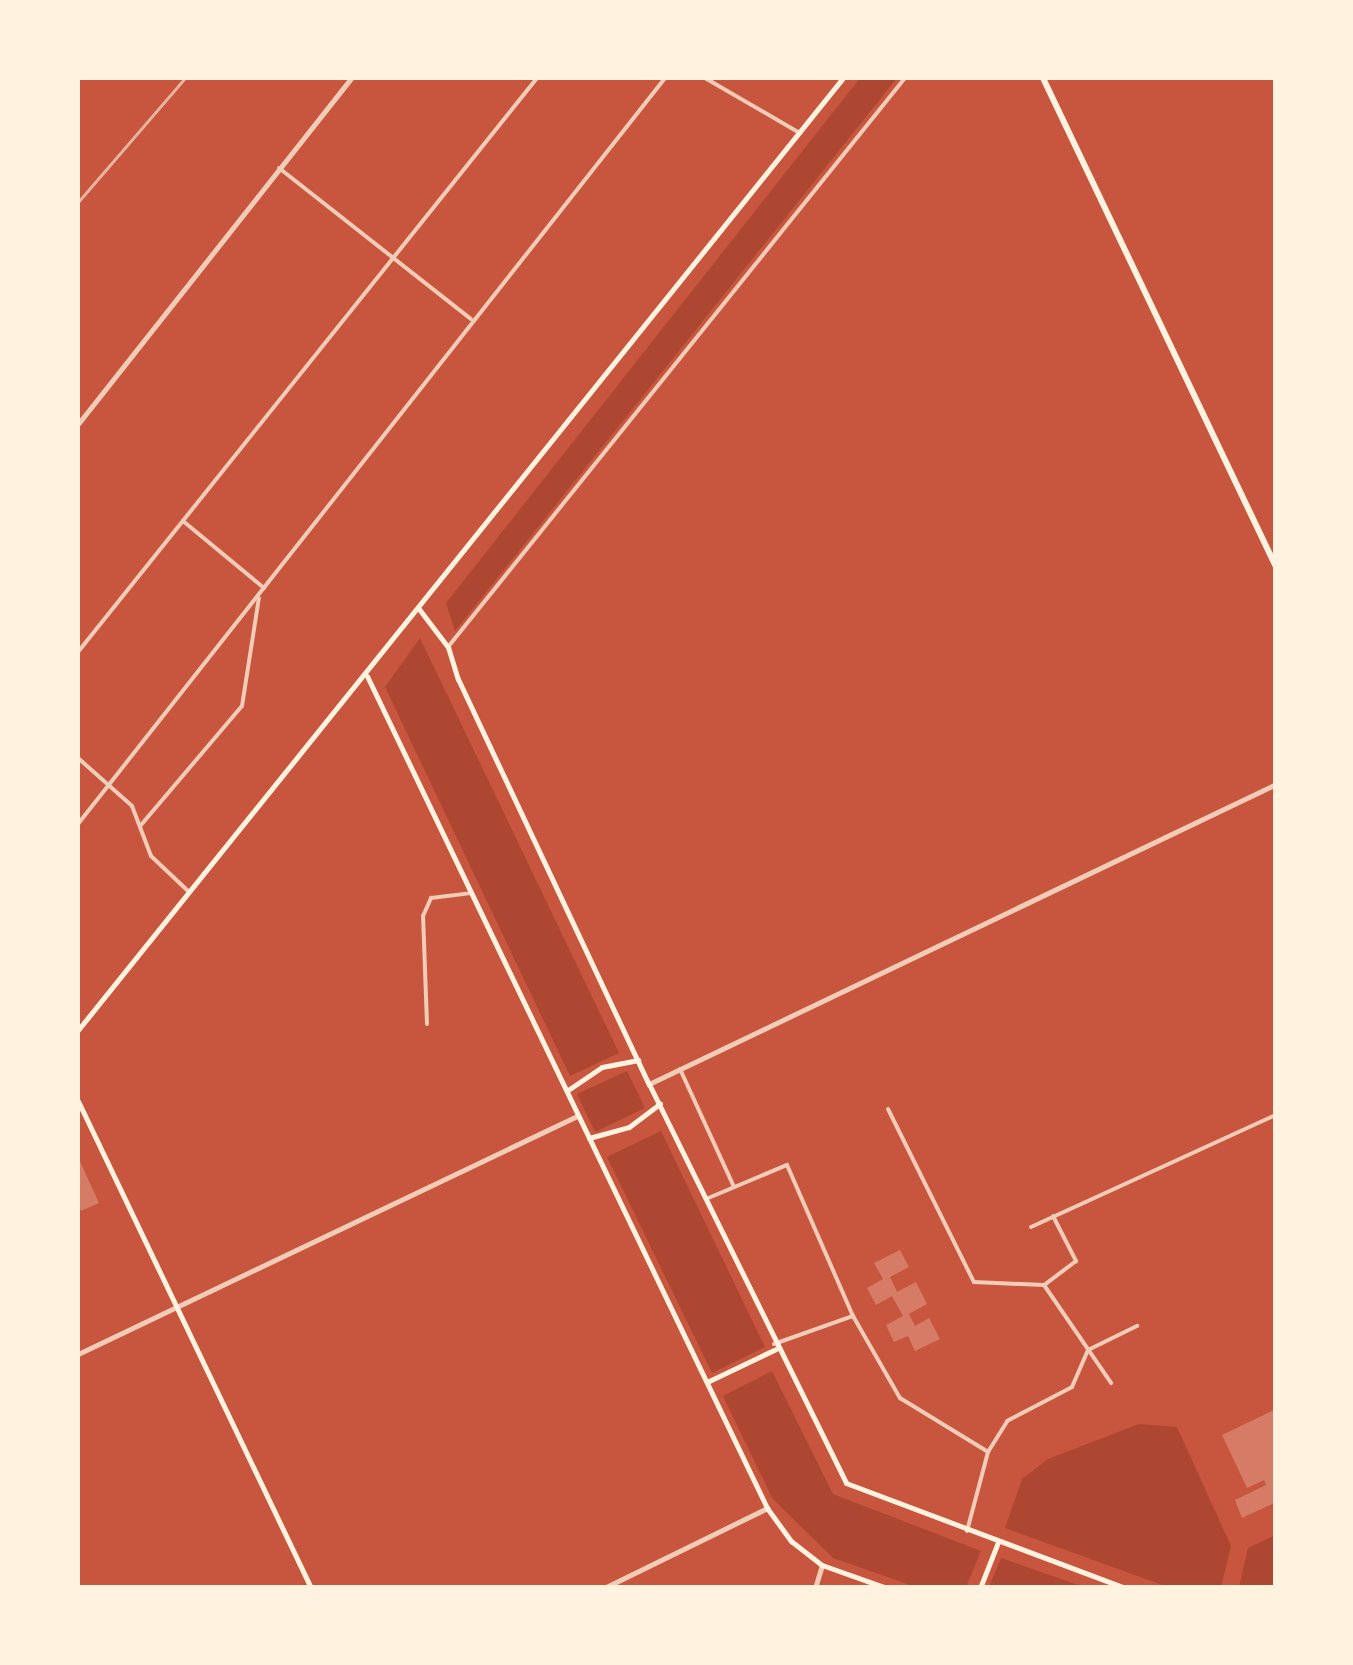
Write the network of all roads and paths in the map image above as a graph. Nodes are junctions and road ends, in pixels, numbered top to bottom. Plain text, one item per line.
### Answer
1 (351, 78) edge
2 (537, 78) edge
3 (665, 78) edge
4 (705, 78) edge
5 (843, 78) edge
6 (905, 78) edge
7 (1043, 78) edge
8 (800, 132) junction
9 (279, 168) junction
10 (394, 254) junction
11 (471, 318) junction
12 (78, 424) edge
13 (182, 521) junction
14 (1276, 567) edge
15 (262, 591) junction
16 (419, 609) junction
17 (448, 647) junction
18 (78, 652) edge
19 (367, 676) junction
20 (78, 758) edge
21 (110, 784) junction
22 (1276, 784) edge
23 (78, 824) edge
24 (141, 824) junction
25 (188, 891) junction
26 (469, 892) junction
27 (427, 1024) dead end
28 (78, 1030) edge
29 (638, 1060) junction
30 (680, 1069) junction
31 (649, 1084) junction
32 (567, 1091) junction
33 (78, 1102) edge
34 (660, 1104) junction
35 (888, 1109) dead end
36 (1276, 1115) edge
37 (577, 1116) junction
38 (588, 1138) junction
39 (733, 1185) junction
40 (706, 1199) junction
41 (1053, 1216) junction
42 (1031, 1227) dead end
43 (1044, 1285) junction
44 (175, 1308) junction
45 (853, 1316) junction
46 (1137, 1326) dead end
47 (775, 1346) junction
48 (1088, 1350) junction
49 (78, 1354) edge
50 (706, 1383) junction
51 (1110, 1383) dead end
52 (988, 1452) junction
53 (767, 1508) junction
54 (967, 1531) junction
55 (998, 1542) junction
56 (822, 1565) junction
57 (311, 1588) edge
58 (604, 1588) edge
59 (815, 1588) edge
60 (887, 1588) edge
61 (980, 1588) edge
62 (1126, 1588) edge

1 - 9 street
2 - 10 street
3 - 11 street
4 - 8 street
5 - 8 main road
6 - 17 street
7 - 14 highway
8 - 16 main road
9 - 10 street
9 - 12 street
10 - 11 street
10 - 13 street
11 - 15 street
13 - 15 street
13 - 18 street
15 - 21 street
15 - 24 street
16 - 17 main road
16 - 19 main road
17 - 29 main road
19 - 25 main road
19 - 26 main road
20 - 21 street
21 - 23 street
21 - 24 street
22 - 30 street
24 - 25 street
25 - 28 main road
26 - 27 street
26 - 32 main road
29 - 31 main road
29 - 32 main road
30 - 31 street
30 - 39 street
31 - 34 main road
32 - 37 main road
33 - 44 main road
34 - 38 main road
34 - 40 main road
35 - 43 street
36 - 41 street
37 - 38 main road
37 - 44 street
38 - 50 main road
39 - 40 street
39 - 45 street
40 - 47 main road
41 - 42 street
41 - 43 street
43 - 48 street
44 - 49 street
44 - 57 main road
45 - 47 street
45 - 52 street
46 - 48 street
47 - 50 main road
47 - 54 main road
48 - 51 street
48 - 52 street
50 - 53 main road
52 - 54 street
53 - 56 main road
53 - 58 street
54 - 55 main road
55 - 61 main road
55 - 62 main road
56 - 59 street
56 - 60 main road

